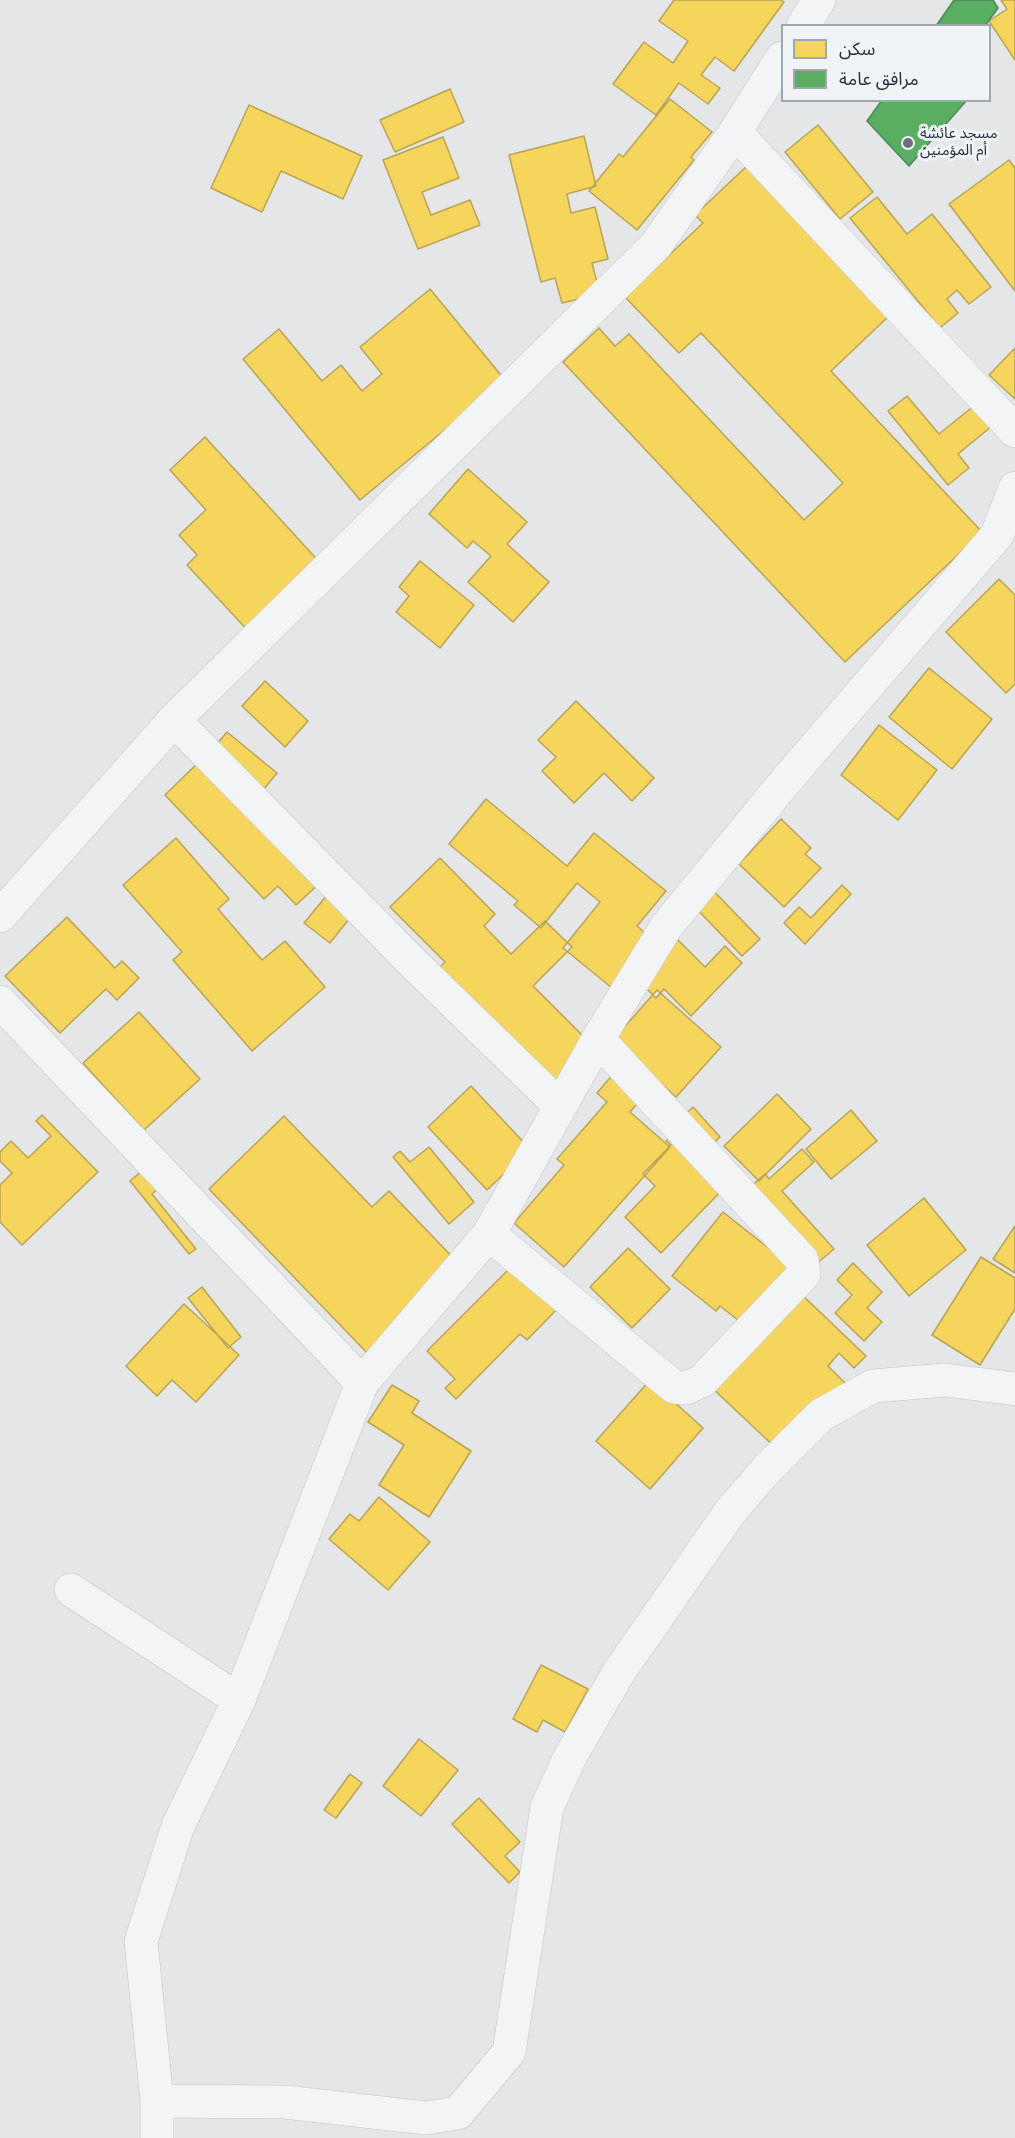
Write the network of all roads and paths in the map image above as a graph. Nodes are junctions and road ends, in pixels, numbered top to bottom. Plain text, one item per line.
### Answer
1 (819, 0) edge
2 (804, 24) edge
3 (781, 61) edge
4 (735, 132) junction
5 (1015, 431) edge
6 (1015, 488) edge
7 (174, 720) junction
8 (0, 916) edge
9 (0, 1002) edge
10 (598, 1039) junction
11 (560, 1106) junction
12 (489, 1234) junction
13 (362, 1383) junction
14 (1015, 1389) edge
15 (71, 1590) dead end
16 (239, 1700) junction
17 (157, 2101) junction
18 (157, 2138) edge

1 - 2 street
3 - 4 street
4 - 5 street
4 - 7 street
6 - 10 street
7 - 8 street
7 - 11 street
9 - 13 street
10 - 11 street
10 - 12 street
11 - 12 street
12 - 13 street
13 - 16 street
14 - 17 street
15 - 16 street
16 - 17 street
17 - 18 street

